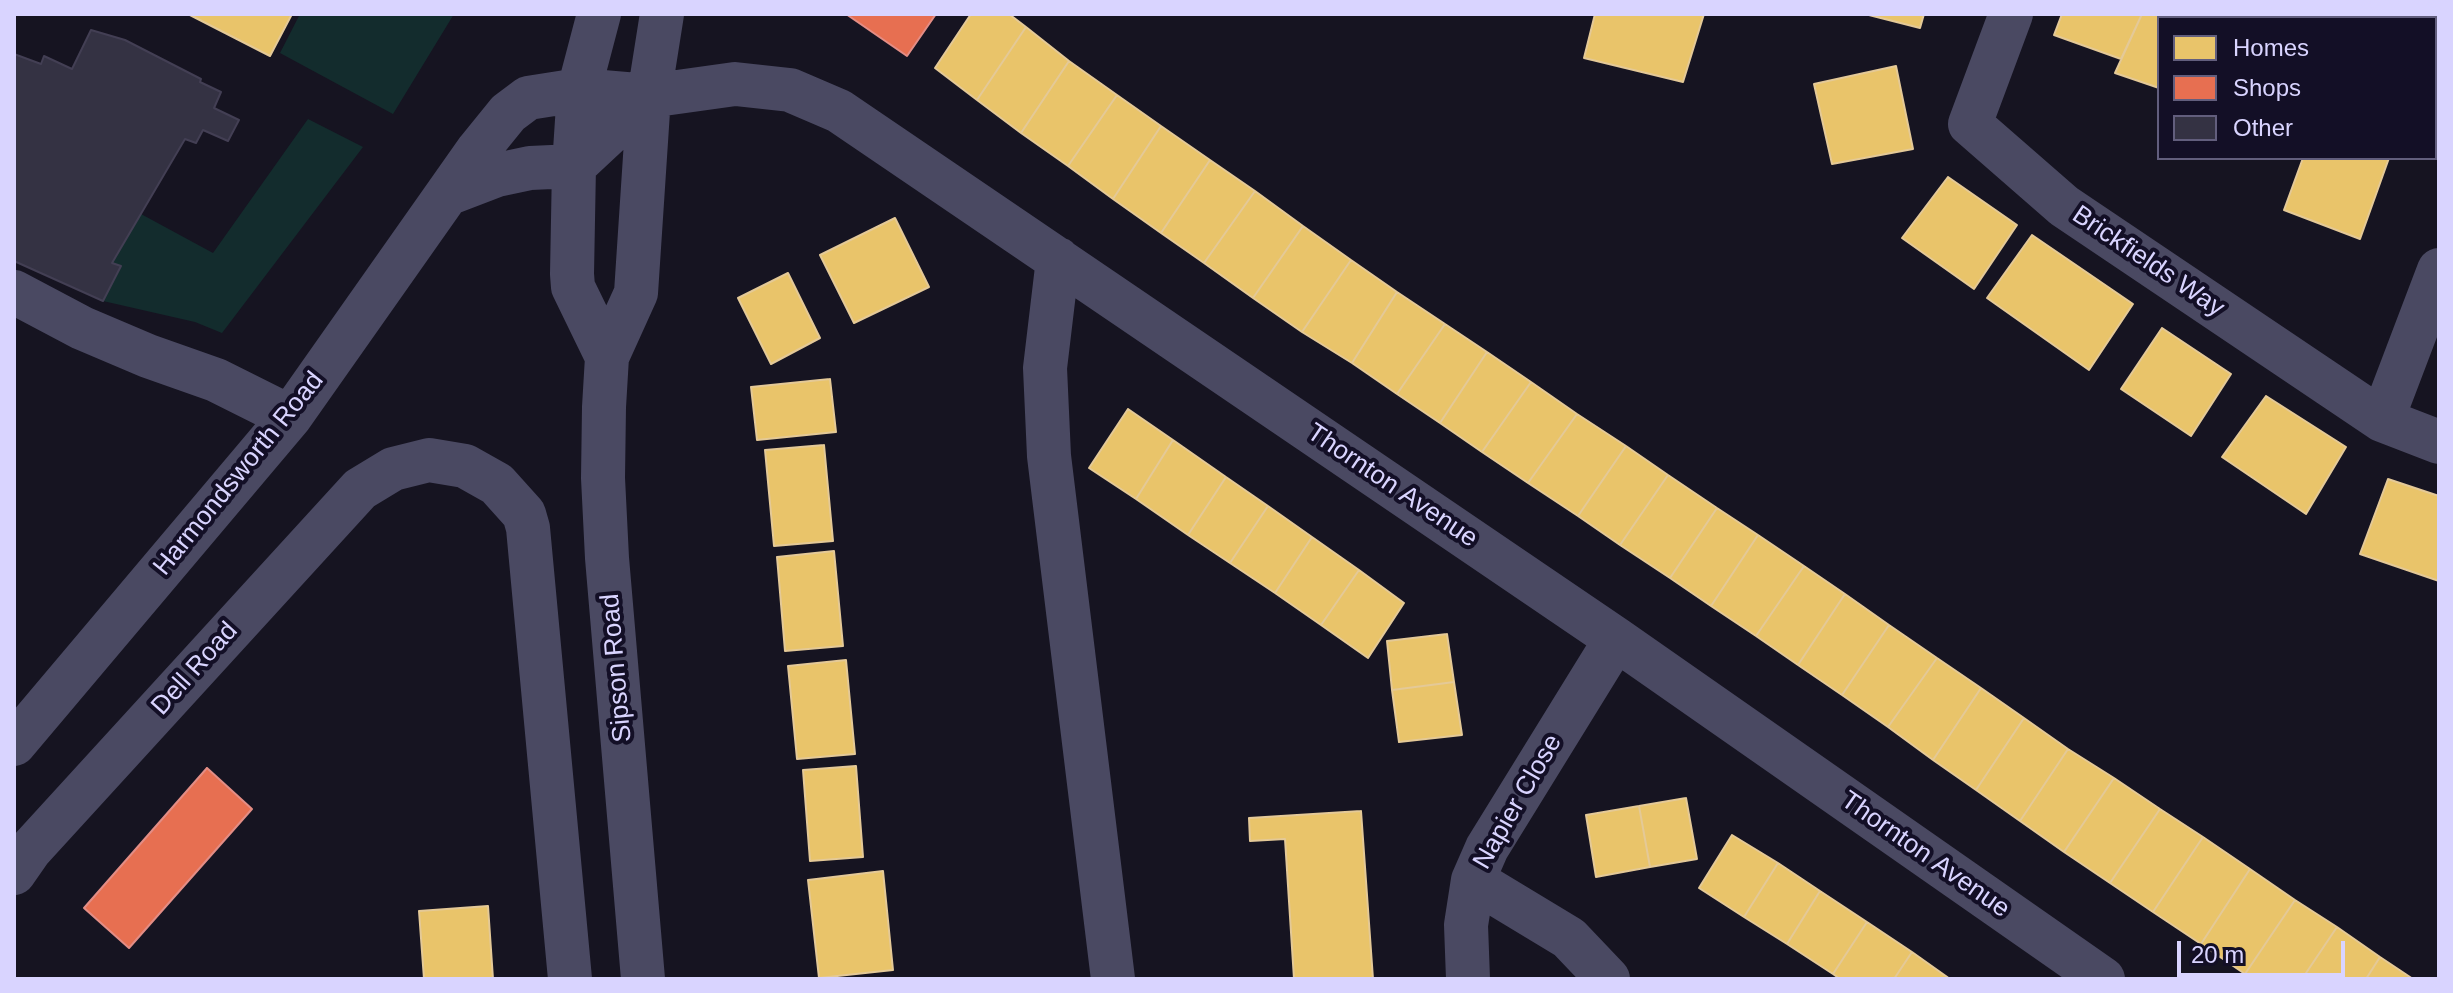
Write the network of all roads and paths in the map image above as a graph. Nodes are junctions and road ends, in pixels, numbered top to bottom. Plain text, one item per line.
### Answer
1 (599, 14) edge
2 (662, 14) edge
3 (2011, 14) edge
4 (579, 90) junction
5 (649, 96) junction
6 (574, 166) junction
7 (450, 193) junction
8 (1058, 259) junction
9 (2439, 270) edge
10 (14, 292) edge
11 (607, 357) junction
12 (290, 417) junction
13 (2382, 420) junction
14 (2439, 442) edge
15 (1616, 639) junction
16 (14, 744) edge
17 (19, 855) edge
18 (1473, 880) junction
19 (570, 979) edge
20 (643, 979) edge
21 (1113, 979) edge
22 (1468, 979) edge
23 (1608, 979) edge
24 (2103, 979) edge

1 - 4 street, Sipson Road
2 - 5 street, Sipson Road
3 - 13 street, Brickfields Way
4 - 5 street, Harmondsworth Road
4 - 6 street, Sipson Road
4 - 7 street, Harmondsworth Road
5 - 6 street
5 - 8 street, Thornton Avenue
5 - 11 street, Sipson Road
6 - 7 street
6 - 11 street, Sipson Road
7 - 12 street, Harmondsworth Road
8 - 15 street, Thornton Avenue
8 - 21 street
9 - 13 street
10 - 12 street
11 - 20 street, Sipson Road
12 - 16 street, Harmondsworth Road
13 - 14 street, Brickfields Way
15 - 18 street, Napier Close
15 - 24 street, Thornton Avenue
17 - 19 street, Dell Road
18 - 22 street, Napier Close
18 - 23 street

